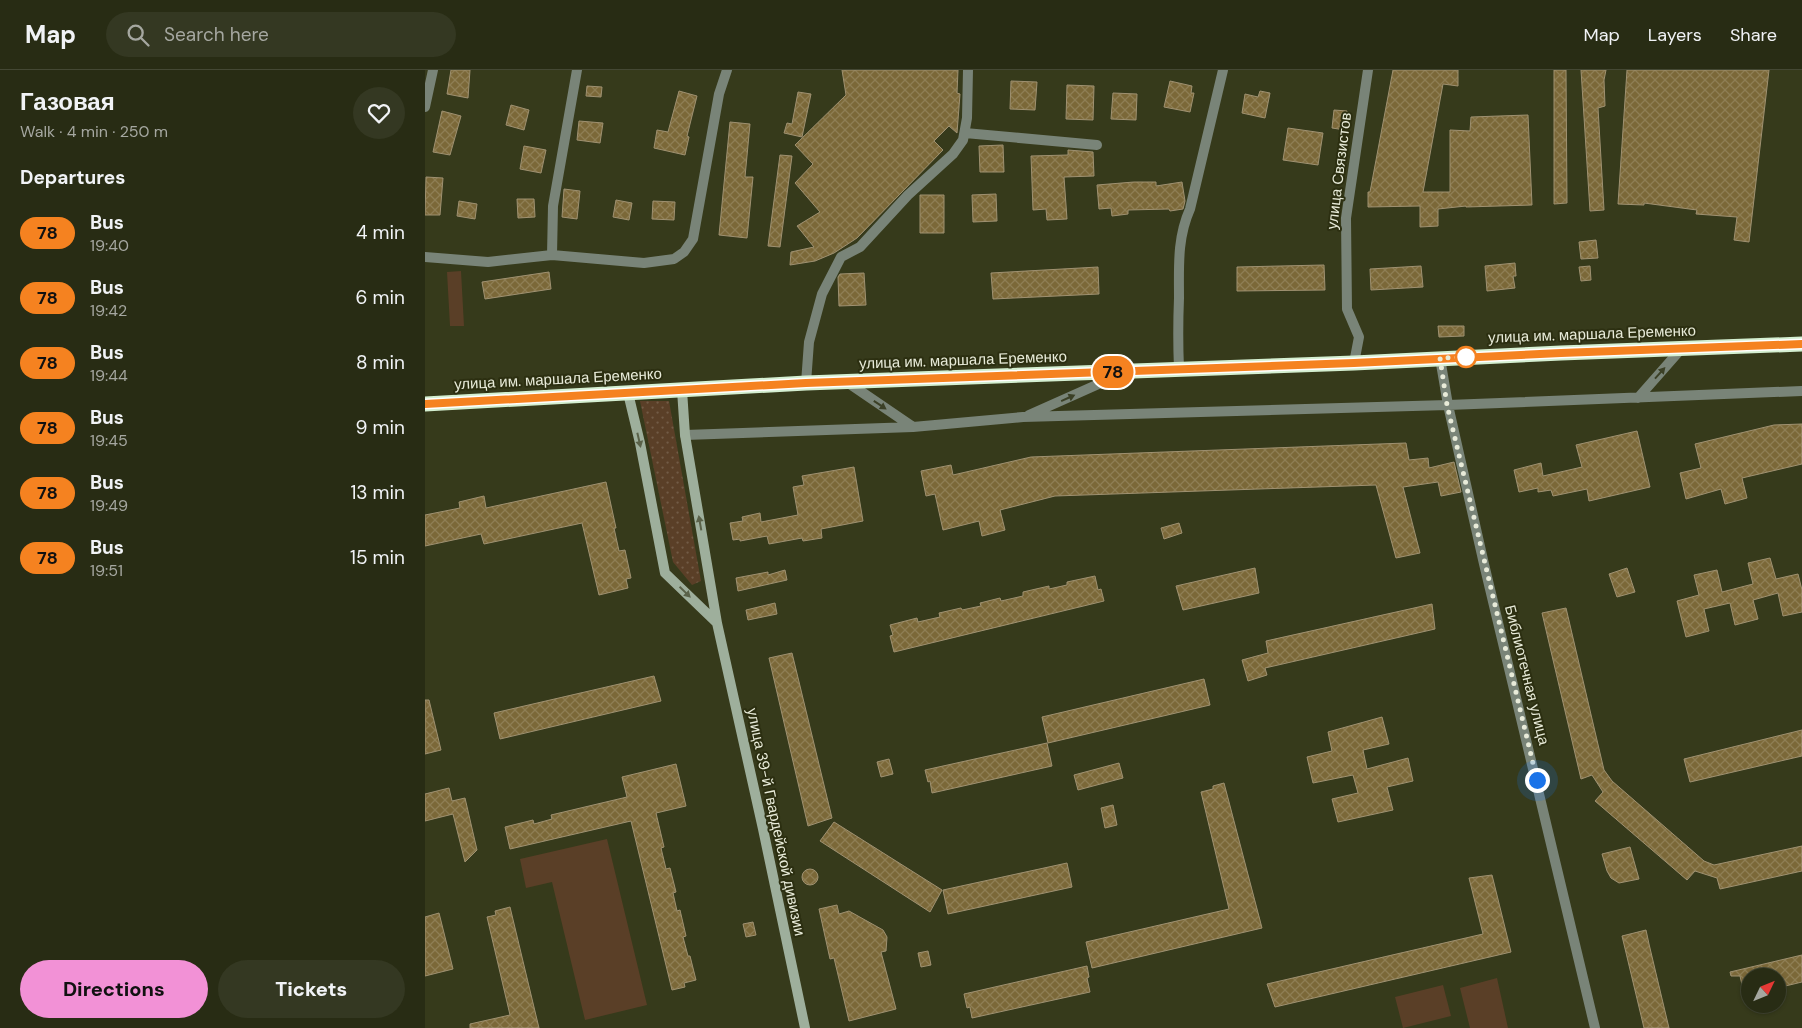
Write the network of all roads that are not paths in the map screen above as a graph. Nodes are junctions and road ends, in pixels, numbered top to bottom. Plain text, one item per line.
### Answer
1 (433, 70) edge
2 (577, 70) edge
3 (727, 70) edge
4 (968, 70) edge
5 (1223, 70) edge
6 (1368, 70) edge
7 (425, 107) edge
8 (965, 133) junction
9 (1097, 145) dead end
10 (552, 255) junction
11 (425, 257) edge
12 (1802, 344) edge
13 (1682, 348) junction
14 (1440, 358) junction
15 (1354, 363) junction
16 (1179, 369) junction
17 (1128, 371) junction
18 (847, 382) junction
19 (806, 383) junction
20 (682, 390) junction
21 (1802, 391) edge
22 (628, 392) junction
23 (1638, 398) junction
24 (425, 404) edge
25 (1447, 405) junction
26 (1023, 417) junction
27 (913, 427) junction
28 (685, 435) junction
29 (717, 623) junction
30 (805, 1028) edge
31 (1595, 1028) edge

1 - 7 street
2 - 10 street
3 - 10 street
4 - 8 street
5 - 16 street
6 - 15 street, улица Связистов
8 - 9 street
8 - 19 street
10 - 11 street
12 - 13 highway, улица им. маршала Еременко
13 - 14 highway, улица им. маршала Еременко
23 -> 13 street
14 - 15 highway, улица им. маршала Еременко
14 - 25 street, Библиотечная улица
15 - 16 highway, улица им. маршала Еременко
16 - 17 highway, улица им. маршала Еременко
17 - 18 highway, улица им. маршала Еременко
26 -> 17 street
18 - 19 highway, улица им. маршала Еременко
18 -> 27 street
19 - 20 highway, улица им. маршала Еременко
20 - 22 highway, улица им. маршала Еременко
20 - 28 main road, улица 39-й Гвардейской дивизии
21 - 23 street
22 - 24 highway, улица им. маршала Еременко
22 -> 29 main road
23 - 25 street
25 - 26 street
25 - 31 street, Библиотечная улица
26 - 27 street
27 - 28 street
29 -> 28 main road, улица 39-й Гвардейской дивизии
29 - 30 main road, улица 39-й Гвардейской дивизии

